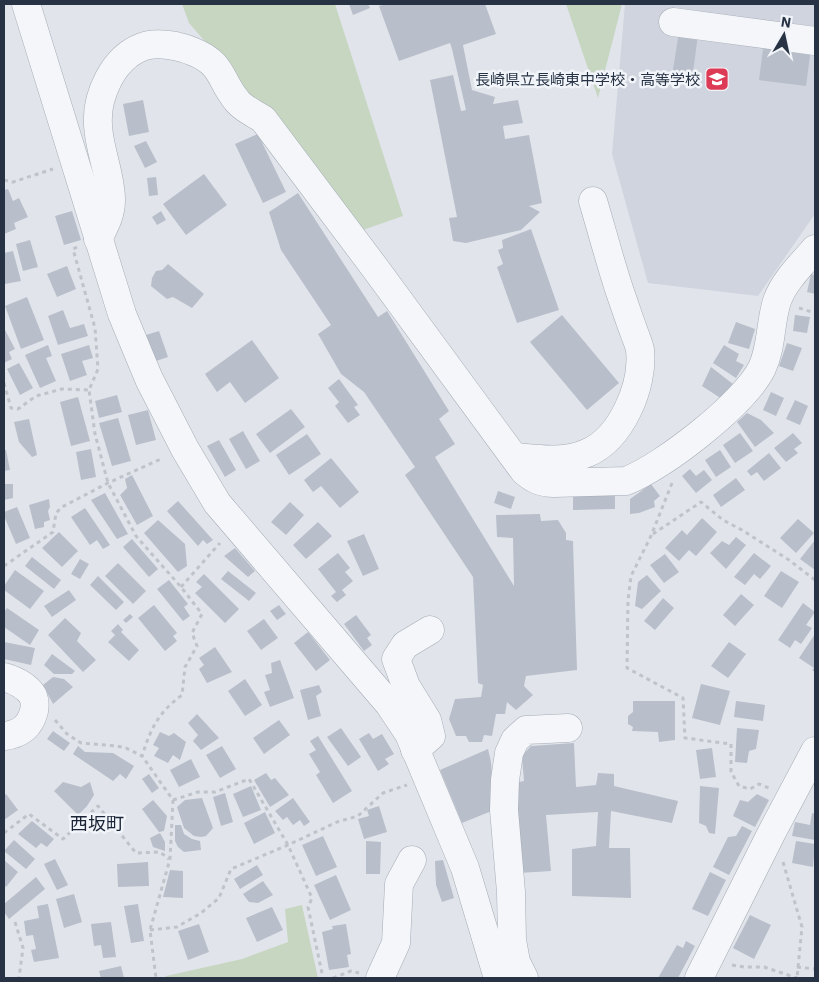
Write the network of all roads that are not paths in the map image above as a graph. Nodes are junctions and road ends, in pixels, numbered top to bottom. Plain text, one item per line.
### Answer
1 (26, 4) edge
2 (673, 22) dead end
3 (815, 41) edge
4 (593, 201) dead end
5 (98, 239) junction
6 (815, 249) edge
7 (515, 457) junction
8 (430, 630) dead end
9 (4, 677) edge
10 (568, 728) dead end
11 (4, 736) edge
12 (416, 750) junction
13 (815, 751) edge
14 (412, 860) dead end
15 (380, 978) edge
16 (498, 978) edge
17 (524, 978) edge
18 (699, 978) edge

1 - 5 street
2 - 3 street
4 - 7 street
5 - 7 street
5 - 12 street
6 - 7 street
8 - 12 street
9 - 11 street
10 - 17 street
12 - 16 street
13 - 18 street
14 - 15 street

